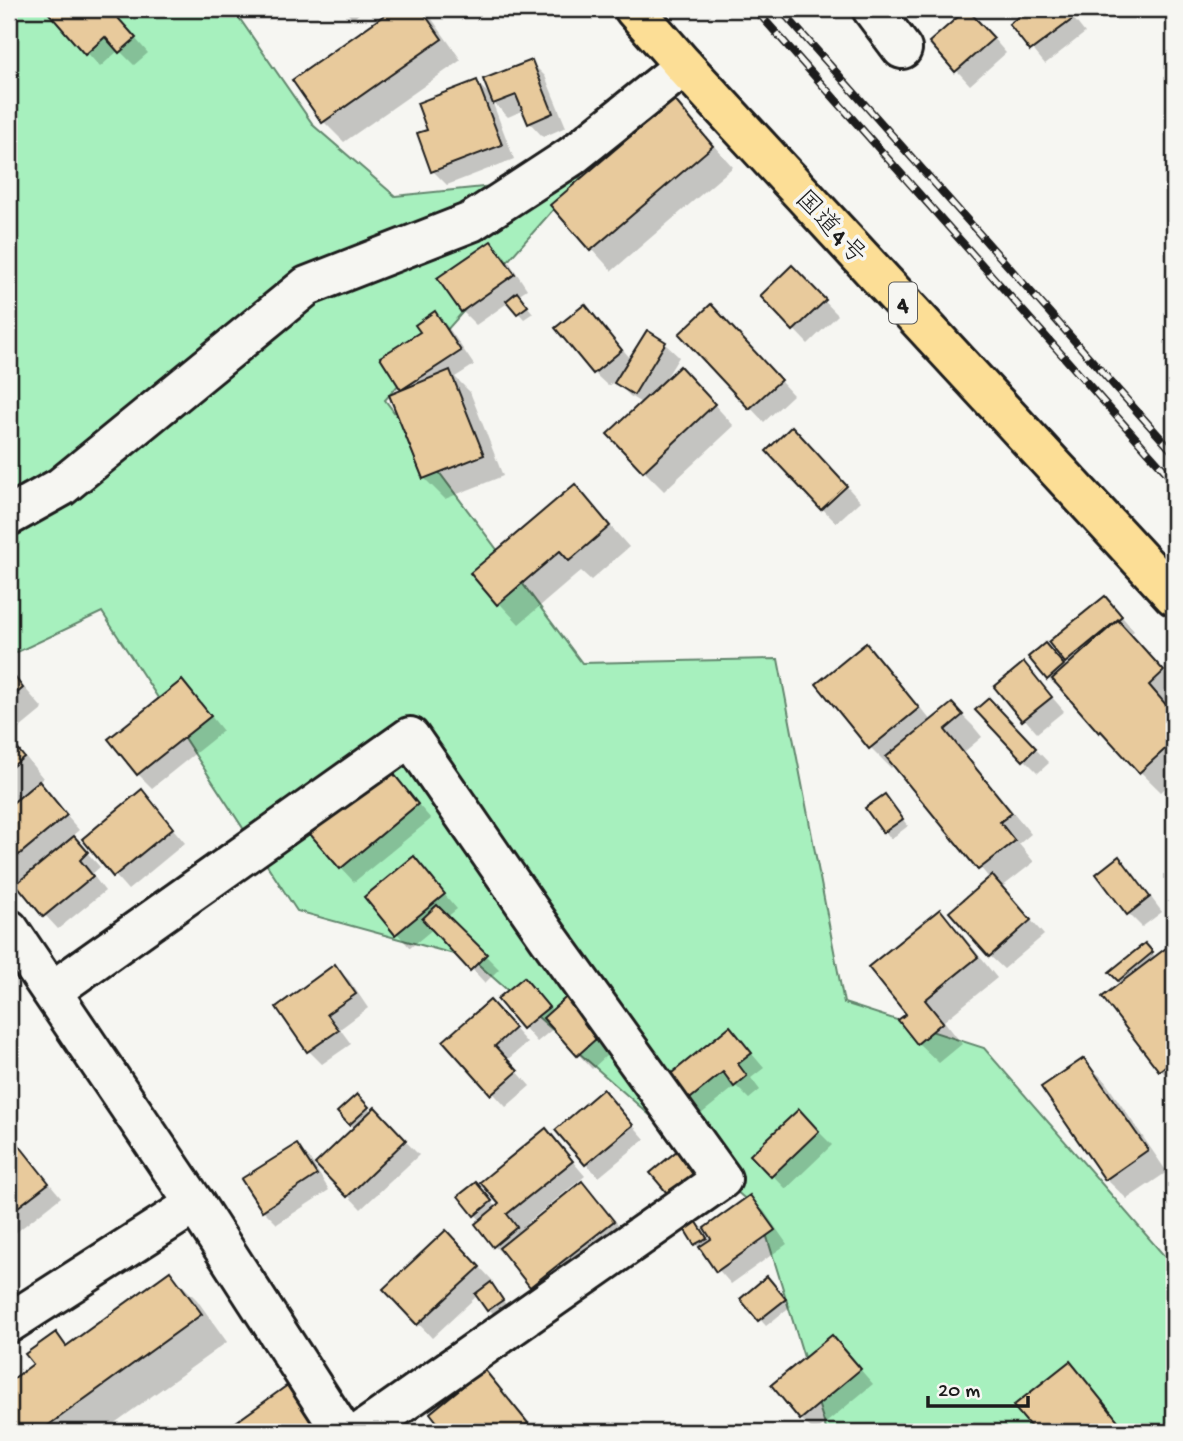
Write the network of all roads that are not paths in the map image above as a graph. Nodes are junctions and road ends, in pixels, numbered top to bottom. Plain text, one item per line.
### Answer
1 (634, 9) edge
2 (872, 9) edge
3 (902, 49) dead end
4 (684, 66) junction
5 (9, 516) edge
6 (1174, 596) edge
7 (9, 929) edge
8 (52, 991) junction
9 (195, 1204) junction
10 (9, 1323) edge
11 (342, 1432) edge
12 (361, 1432) edge

1 - 4 highway, 国道4号 / 4
2 - 3 street
4 - 5 street
4 - 6 highway, 国道4号 / 4
7 - 8 street
8 - 9 street
8 - 12 street
9 - 10 street
9 - 11 street

